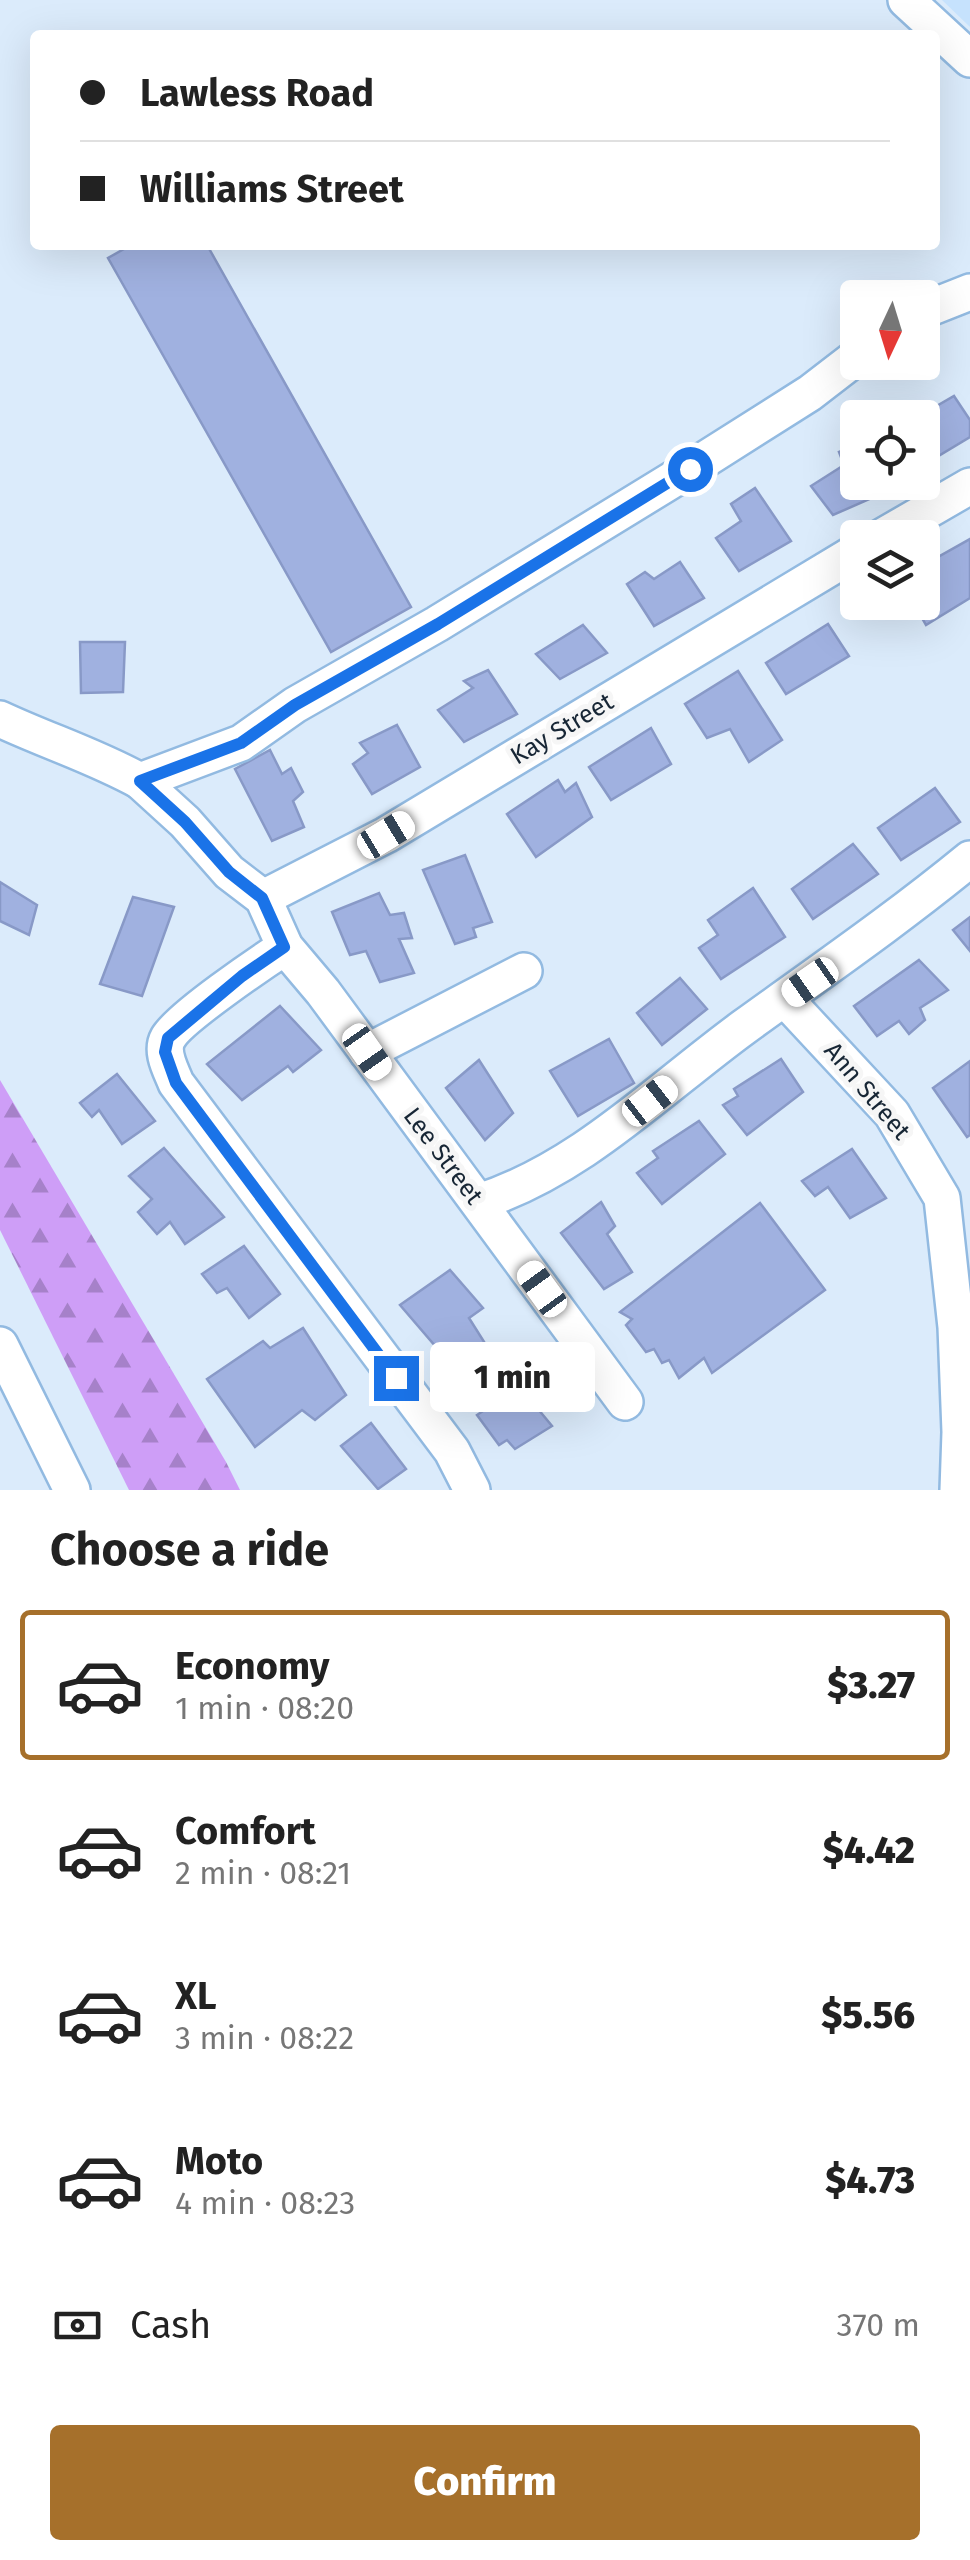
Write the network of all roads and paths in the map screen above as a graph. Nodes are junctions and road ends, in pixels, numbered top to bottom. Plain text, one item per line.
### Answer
1 (906, 0) edge
2 (939, 30) edge
3 (940, 31) edge
4 (970, 59) edge
5 (970, 292) edge
6 (940, 304) edge
7 (840, 370) edge
8 (970, 486) edge
9 (911, 520) edge
10 (840, 562) edge
11 (0, 720) edge
12 (140, 781) junction
13 (970, 859) edge
14 (262, 898) junction
15 (284, 947) junction
16 (524, 971) dead end
17 (786, 999) junction
18 (367, 1052) junction
19 (479, 1202) junction
20 (0, 1345) edge
21 (624, 1402) dead end
22 (72, 1490) edge
23 (472, 1490) edge
24 (958, 1490) edge

1 - 2 street
3 - 4 street
5 - 6 street
7 - 12 street
8 - 9 street
10 - 14 street, Kay Street
11 - 12 street, Lee Street
12 - 14 street, Lee Street
13 - 17 street
14 - 15 street, Lee Street
15 - 18 street, Lee Street
15 - 23 street
16 - 18 street
17 - 19 street
17 - 24 street, Ann Street
18 - 19 street, Lee Street
19 - 21 street, Lee Street
20 - 22 street

